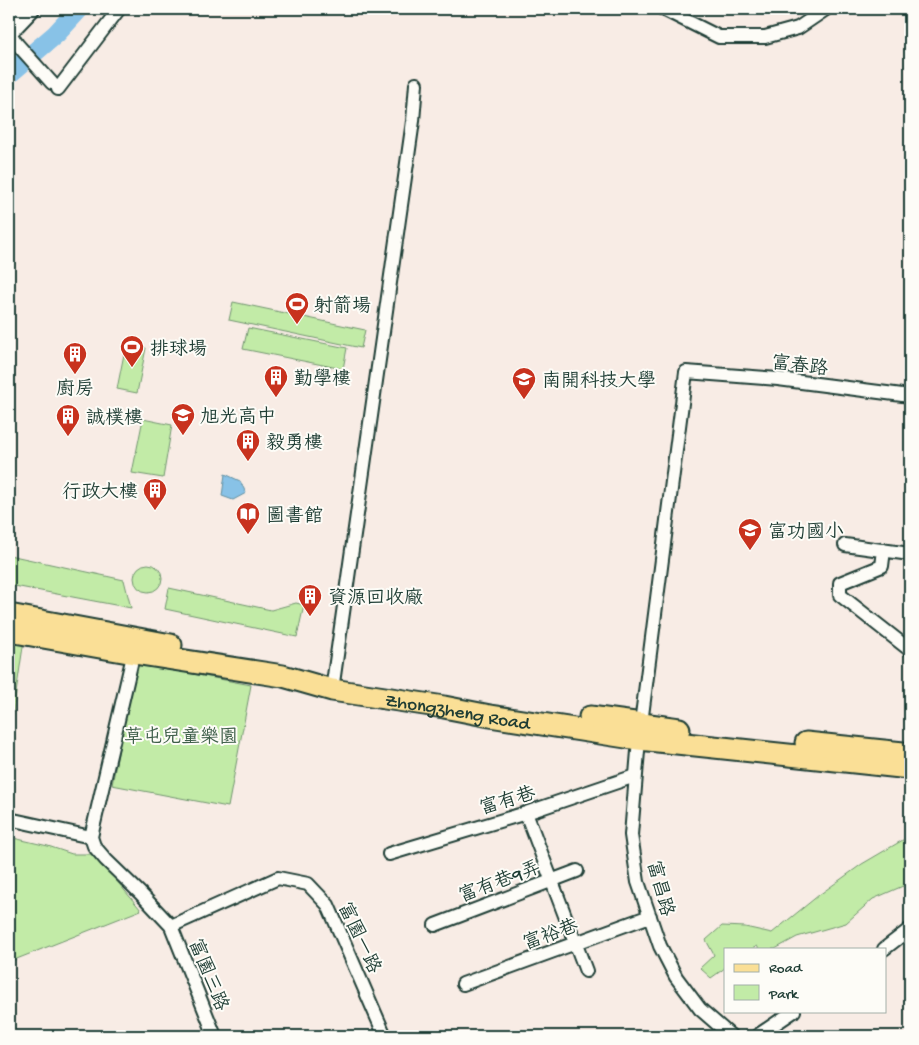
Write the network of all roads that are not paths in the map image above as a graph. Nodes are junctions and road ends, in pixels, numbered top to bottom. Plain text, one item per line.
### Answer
1 (31, 9) edge
2 (119, 9) edge
3 (664, 9) edge
4 (826, 9) edge
5 (12, 36) edge
6 (416, 84) dead end
7 (686, 372) joint
8 (910, 396) edge
9 (845, 545) dead end
10 (884, 550) junction
11 (910, 554) edge
12 (9, 615) edge
13 (9, 631) edge
14 (135, 646) junction
15 (910, 650) edge
16 (333, 683) junction
17 (640, 731) junction
18 (910, 754) edge
19 (910, 768) edge
20 (635, 776) junction
21 (526, 813) junction
22 (9, 820) edge
23 (91, 837) junction
24 (389, 854) dead end
25 (577, 871) dead end
26 (553, 880) junction
27 (650, 916) junction
28 (435, 925) dead end
29 (171, 926) junction
30 (910, 929) edge
31 (576, 943) junction
32 (885, 948) edge
33 (586, 971) dead end
34 (463, 984) dead end
35 (793, 1012) edge
36 (215, 1036) edge
37 (386, 1036) edge
38 (731, 1036) edge
39 (757, 1036) edge

1 - 5 street
2 - 5 street
3 - 4 street
6 - 16 street
7 - 8 street, 富春路
7 - 17 street, 富昌路
9 - 10 street
10 - 11 street
10 - 15 street
12 - 14 main road, Zhongzheng Road
13 - 14 main road, Zhongzheng Road
14 - 16 main road, Zhongzheng Road
14 - 23 street
16 - 17 main road, Zhongzheng Road
17 - 18 main road, Zhongzheng Road
17 - 19 main road, Zhongzheng Road
17 - 20 street, 富昌路
20 - 21 street, 富有巷
20 - 27 street, 富昌路
21 - 24 street, 富有巷
21 - 26 street
22 - 23 street
23 - 29 street
25 - 26 street, 富有巷9弄
26 - 28 street, 富有巷9弄
26 - 31 street
27 - 31 street, 富裕巷
27 - 38 street, 富昌路
29 - 36 street, 富園三路
29 - 37 street, 富園一路
30 - 32 street
31 - 33 street
31 - 34 street, 富裕巷
35 - 39 street

